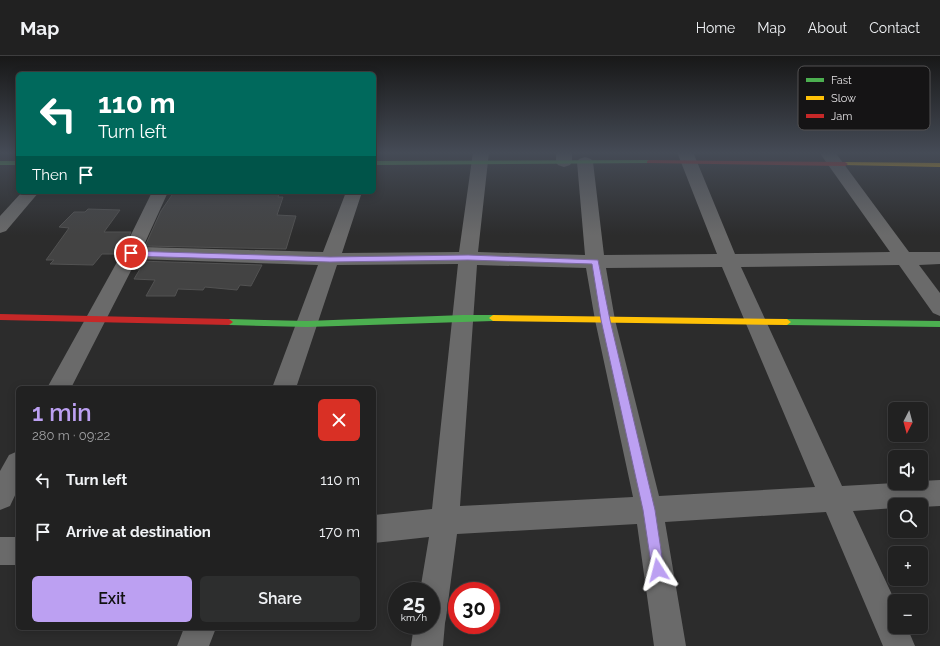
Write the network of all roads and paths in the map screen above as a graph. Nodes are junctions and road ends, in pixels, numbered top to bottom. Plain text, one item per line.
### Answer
1 (478, 180) edge
2 (576, 180) edge
3 (696, 180) edge
4 (847, 180) edge
5 (29, 194) edge
6 (159, 194) edge
7 (353, 194) edge
8 (0, 228) edge
9 (131, 253) junction
10 (468, 258) junction
11 (903, 258) junction
12 (940, 258) edge
13 (330, 259) junction
14 (728, 259) junction
15 (595, 262) junction
16 (940, 308) edge
17 (0, 317) edge
18 (96, 318) junction
19 (463, 318) junction
20 (606, 320) junction
21 (756, 322) junction
22 (307, 324) junction
23 (940, 324) edge
24 (60, 386) edge
25 (285, 386) edge
26 (16, 467) edge
27 (940, 493) edge
28 (0, 497) edge
29 (834, 500) junction
30 (649, 510) junction
31 (445, 521) junction
32 (376, 529) edge
33 (16, 551) edge
34 (0, 552) edge
35 (436, 582) edge
36 (199, 630) edge
37 (429, 634) edge
38 (193, 646) edge
39 (427, 646) edge
40 (670, 646) edge
41 (899, 646) edge

1 - 10 street
2 - 15 street
3 - 14 street
4 - 11 street
5 - 8 street
6 - 9 street
7 - 13 street
9 - 13 street
9 - 18 street
10 - 13 street
10 - 15 street
10 - 19 street
11 - 12 street
11 - 14 street
11 - 16 street
13 - 22 street
14 - 15 street
14 - 21 street
15 - 20 street
17 - 18 street
18 - 22 street
18 - 24 street
19 - 20 street
19 - 22 street
19 - 31 street
20 - 21 street
20 - 30 street
21 - 23 street
21 - 29 street
22 - 25 street
26 - 28 street
27 - 29 street
29 - 30 street
29 - 41 street
30 - 31 street
30 - 40 street
31 - 32 street
31 - 35 street
33 - 34 street
36 - 38 street
37 - 39 street

